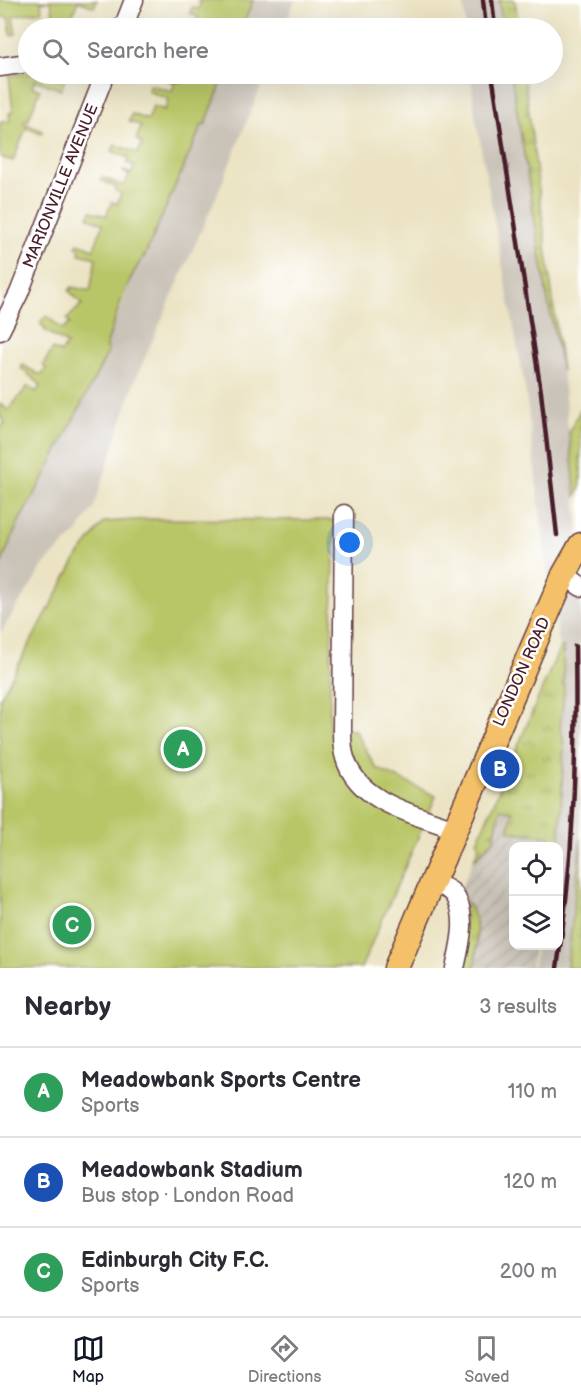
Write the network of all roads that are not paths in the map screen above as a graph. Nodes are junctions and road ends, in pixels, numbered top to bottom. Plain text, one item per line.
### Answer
1 (134, 0) edge
2 (127, 18) edge
3 (18, 64) edge
4 (0, 67) edge
5 (99, 84) edge
6 (0, 331) edge
7 (344, 514) dead end
8 (581, 544) edge
9 (573, 581) edge
10 (455, 829) junction
11 (432, 882) junction
12 (396, 968) edge
13 (455, 968) edge

1 - 2 street
3 - 4 street
5 - 6 street, MARIONVILLE AVENUE
7 - 10 street
8 - 9 main road, LONDON ROAD
9 - 10 main road, LONDON ROAD
10 - 11 main road, LONDON ROAD
11 - 12 main road, LONDON ROAD
11 - 13 street

